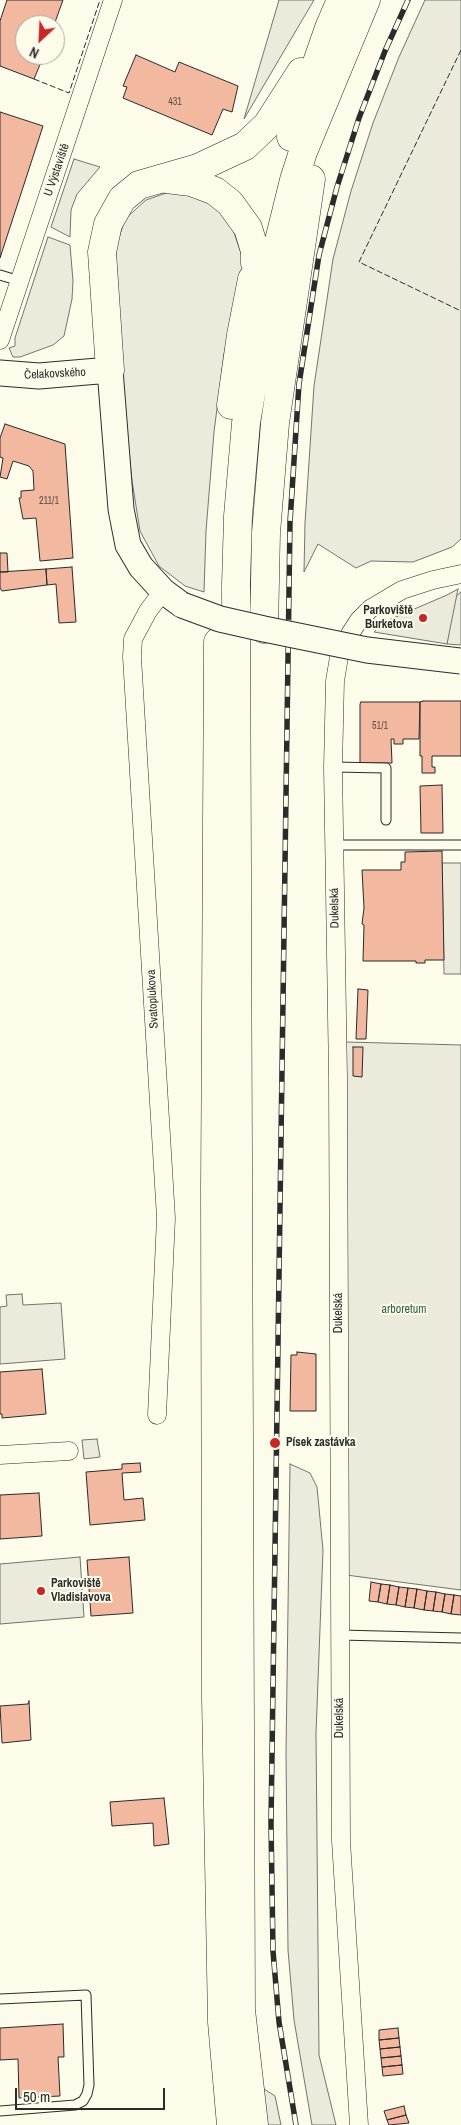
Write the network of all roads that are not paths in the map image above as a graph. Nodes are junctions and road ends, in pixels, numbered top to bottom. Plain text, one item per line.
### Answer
1 (113, 0) edge
2 (341, 0) edge
3 (366, 0) edge
4 (340, 30) junction
5 (161, 178) junction
6 (255, 263) junction
7 (0, 275) edge
8 (20, 281) junction
9 (0, 340) edge
10 (110, 370) junction
11 (0, 373) edge
12 (461, 574) edge
13 (173, 598) junction
14 (264, 630) junction
15 (461, 661) edge
16 (333, 768) junction
17 (386, 820) dead end
18 (334, 845) junction
19 (461, 845) edge
20 (157, 1415) dead end
21 (69, 1450) dead end
22 (0, 1455) edge
23 (340, 1635) junction
24 (461, 1638) edge
25 (0, 1999) edge
26 (0, 2111) edge
27 (231, 2125) edge
28 (254, 2125) edge
29 (359, 2125) edge

1 - 8 street, U Výstaviště
2 - 4 highway
3 - 4 highway
4 - 5 highway
4 - 6 highway
4 - 14 highway
4 - 28 highway
5 - 6 highway
5 - 10 highway
6 - 27 highway
7 - 8 lane
8 - 9 street, U Výstaviště
10 - 11 main road, Čelakovského
10 - 13 main road
12 - 16 street, Dukelská
13 - 14 main road, bridge
13 - 20 street, Svatoplukova
14 - 15 main road, bridge
16 - 17 lane
16 - 18 street, Dukelská
18 - 19 lane
18 - 23 street, Dukelská
21 - 22 street
23 - 24 lane
23 - 29 street, Dukelská
25 - 26 lane

